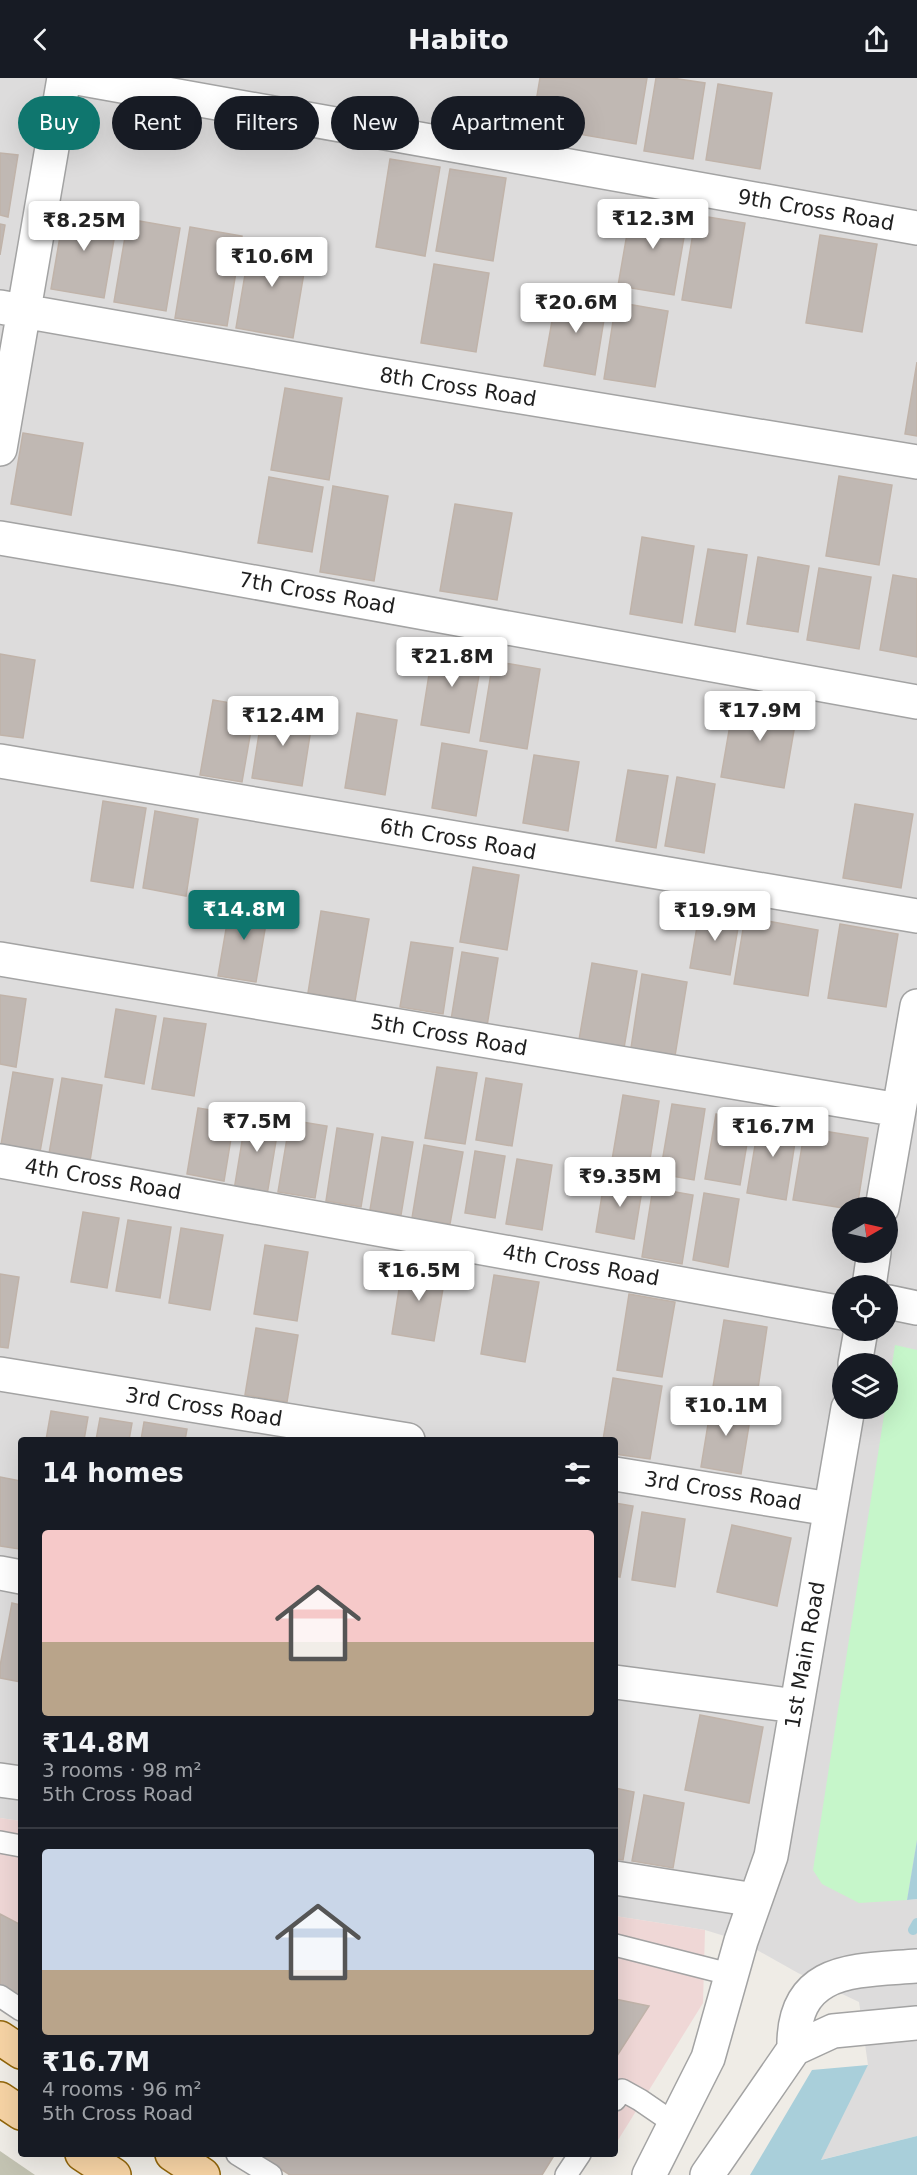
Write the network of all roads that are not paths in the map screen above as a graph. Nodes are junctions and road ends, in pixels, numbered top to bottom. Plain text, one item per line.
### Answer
1 (64, 78) edge
2 (77, 78) edge
3 (917, 228) edge
4 (12, 310) edge
5 (0, 449) edge
6 (917, 462) edge
7 (0, 538) edge
8 (917, 702) edge
9 (0, 761) edge
10 (917, 916) edge
11 (0, 959) edge
12 (917, 1006) edge
13 (899, 1110) junction
14 (0, 1161) edge
15 (884, 1197) edge
16 (898, 1304) edge
17 (917, 1308) edge
18 (832, 1311) edge
19 (0, 1374) edge
20 (846, 1419) edge
21 (389, 1437) edge
22 (618, 1474) edge
23 (830, 1509) junction
24 (0, 1573) edge
25 (18, 1576) edge
26 (618, 1682) edge
27 (796, 1707) junction
28 (0, 1780) edge
29 (18, 1783) edge
30 (0, 1842) edge
31 (18, 1845) edge
32 (618, 1878) edge
33 (755, 1900) junction
34 (618, 1946) edge
35 (917, 1966) edge
36 (733, 1975) junction
37 (0, 1996) edge
38 (18, 2008) edge
39 (917, 2023) edge
40 (0, 2038) edge
41 (794, 2049) junction
42 (18, 2050) edge
43 (618, 2096) edge
44 (0, 2099) edge
45 (18, 2111) edge
46 (675, 2124) junction
47 (87, 2157) edge
48 (176, 2157) edge
49 (242, 2157) edge
50 (578, 2157) edge
51 (114, 2175) edge
52 (203, 2175) edge
53 (271, 2175) edge
54 (566, 2175) edge
55 (649, 2175) edge
56 (707, 2175) edge

1 - 4 street
2 - 3 street, 9th Cross Road
4 - 5 street
4 - 6 street, 8th Cross Road
7 - 8 street, 7th Cross Road
9 - 10 street, 6th Cross Road
11 - 13 street, 5th Cross Road
12 - 13 street
13 - 15 street
14 - 18 street, 4th Cross Road
16 - 17 street
19 - 21 street, 3rd Cross Road
20 - 23 street, 1st Main Road
22 - 23 street, 3rd Cross Road
23 - 27 street, 1st Main Road
24 - 25 street
26 - 27 street
27 - 33 street, 1st Main Road
28 - 29 street
30 - 31 lane
32 - 33 street
33 - 36 street, 1st Main Road
34 - 36 lane
35 - 41 street
36 - 46 street, 1st Main Road
37 - 38 lane
39 - 41 street
40 - 42 main road
41 - 56 street
43 - 46 lane
44 - 45 main road
46 - 55 street, 1st Main Road
47 - 51 main road
48 - 52 main road
49 - 53 lane
50 - 54 lane

